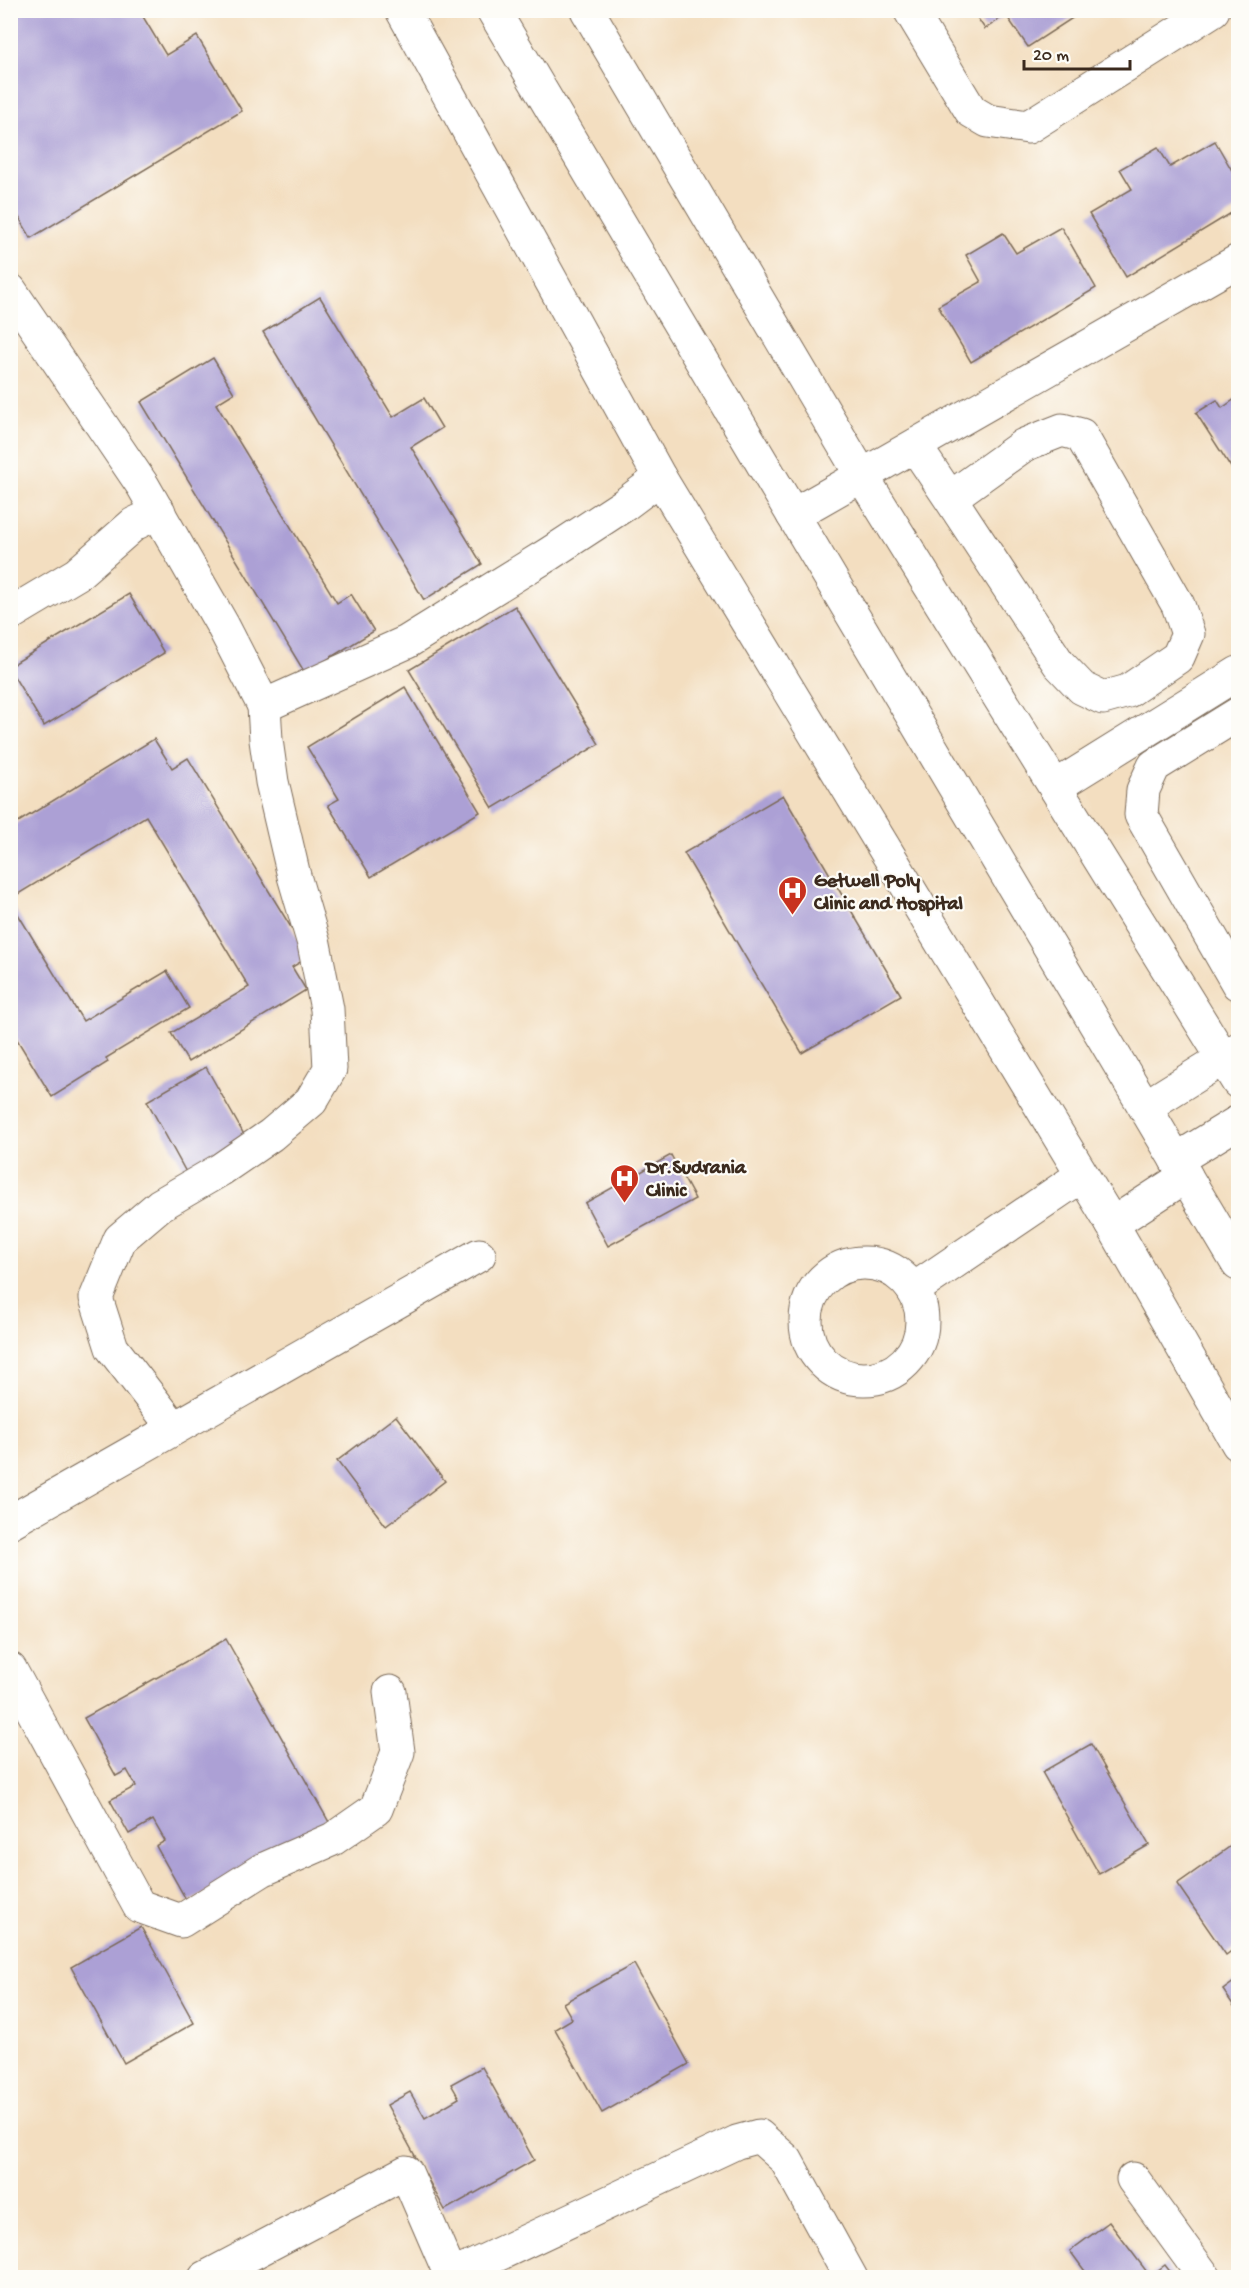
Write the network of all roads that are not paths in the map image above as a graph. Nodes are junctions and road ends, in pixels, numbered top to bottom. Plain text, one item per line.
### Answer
1 (402, 10) edge
2 (493, 10) edge
3 (588, 10) edge
4 (910, 10) edge
5 (1213, 10) edge
6 (1239, 261) edge
7 (10, 290) edge
8 (915, 446) junction
9 (862, 476) junction
10 (660, 478) junction
11 (950, 498) junction
12 (159, 512) junction
13 (793, 515) junction
14 (10, 614) edge
15 (1239, 674) edge
16 (264, 706) junction
17 (1239, 714) edge
18 (1055, 787) junction
19 (1239, 984) edge
20 (1234, 1063) edge
21 (1145, 1107) junction
22 (1239, 1122) edge
23 (1181, 1168) junction
24 (1081, 1176) junction
25 (1112, 1224) junction
26 (479, 1255) dead end
27 (1239, 1264) edge
28 (913, 1290) dead end
29 (174, 1428) junction
30 (1239, 1444) edge
31 (10, 1522) edge
32 (10, 1669) edge
33 (390, 1692) dead end
34 (1133, 2179) dead end
35 (205, 2277) edge
36 (450, 2277) edge
37 (851, 2277) edge
38 (1205, 2277) edge

1 - 10 street
2 - 13 street
3 - 9 street
4 - 5 street
6 - 8 street
7 - 12 street
8 - 9 street
8 - 11 street
9 - 13 street
9 - 18 street
10 - 16 street
10 - 24 street
11 - 11 street
12 - 14 street
12 - 16 street
13 - 21 street
15 - 18 street
16 - 29 street
17 - 19 street
18 - 20 street
20 - 21 street
21 - 23 street
22 - 23 street
23 - 25 street
23 - 27 street
24 - 25 street
24 - 28 street
25 - 30 street
26 - 29 street
29 - 31 street
32 - 33 street
34 - 38 street
35 - 36 street
36 - 37 street

